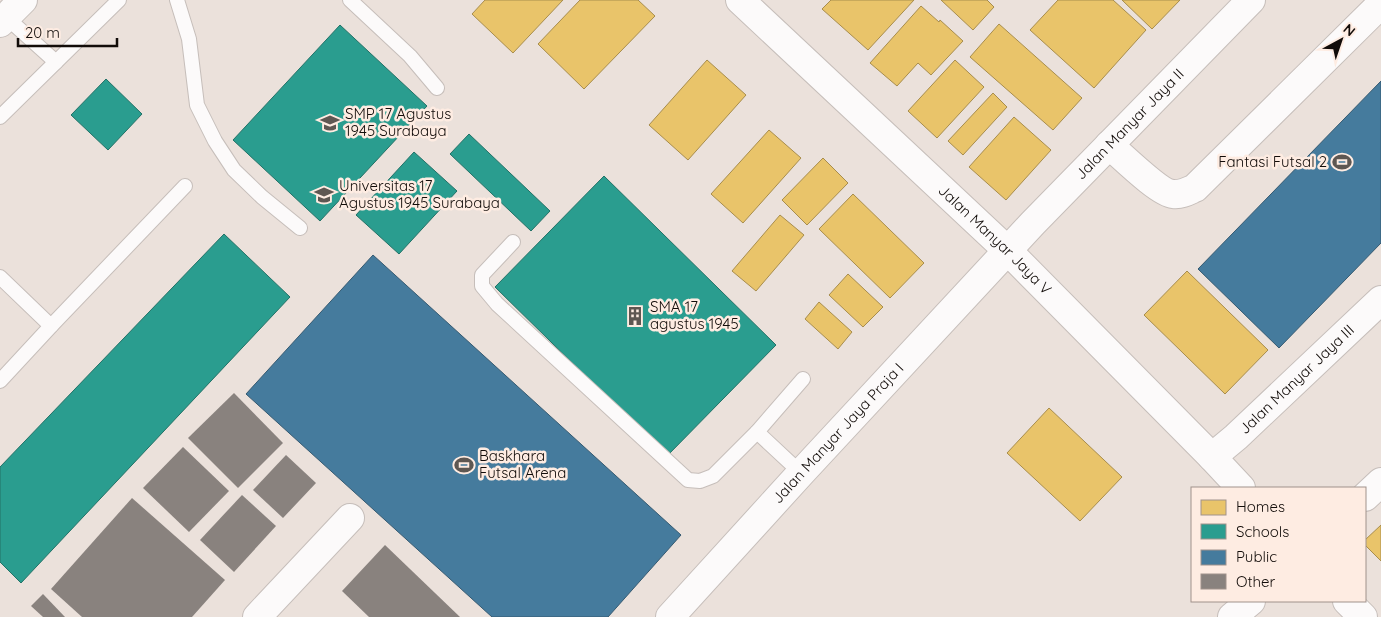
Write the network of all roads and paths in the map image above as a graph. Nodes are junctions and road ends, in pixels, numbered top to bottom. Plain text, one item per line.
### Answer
1 (119, 0) edge
2 (177, 0) edge
3 (350, 0) edge
4 (1251, 0) edge
5 (752, 4) edge
6 (1381, 4) edge
7 (10, 13) edge
8 (56, 62) junction
9 (437, 88) dead end
10 (0, 116) edge
11 (1109, 145) junction
12 (185, 186) dead end
13 (300, 228) dead end
14 (513, 242) dead end
15 (1008, 251) junction
16 (0, 277) edge
17 (1381, 300) edge
18 (52, 326) junction
19 (802, 379) dead end
20 (0, 381) edge
21 (758, 432) junction
22 (1212, 457) junction
23 (801, 473) junction
24 (1381, 482) edge
25 (1240, 487) edge
26 (1366, 496) edge
27 (350, 518) dead end
28 (1250, 602) edge
29 (1349, 602) edge
30 (256, 617) edge
31 (670, 617) edge
32 (1232, 617) edge
33 (1363, 617) edge

1 - 8 lane
2 - 13 lane
3 - 9 lane
4 - 11 street, Jalan Manyar Jaya II
5 - 15 street, Jalan Manyar Jaya V
6 - 11 street
7 - 8 lane
8 - 10 lane
11 - 15 street, Jalan Manyar Jaya II
12 - 18 lane
14 - 21 lane
15 - 22 street, Jalan Manyar Jaya V
15 - 23 street, Jalan Manyar Jaya Praja I
16 - 18 lane
17 - 22 street, Jalan Manyar Jaya III
18 - 20 lane
19 - 21 lane
21 - 23 lane
22 - 25 street, Jalan Manyar Jaya V
23 - 31 street, Jalan Manyar Jaya Praja I
24 - 26 street
27 - 30 street
28 - 32 street
29 - 33 street

